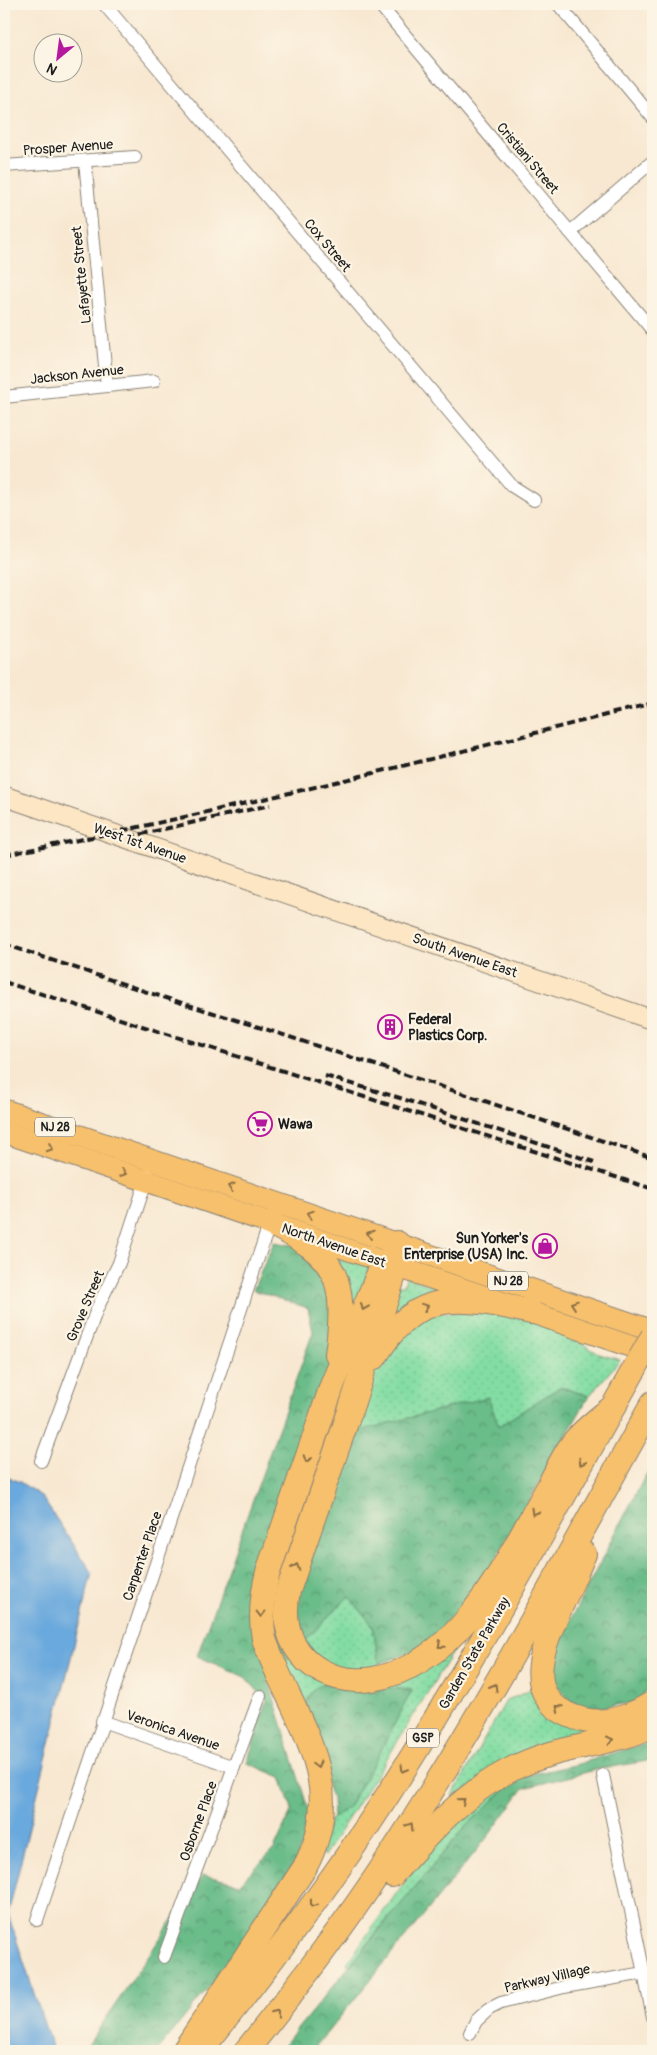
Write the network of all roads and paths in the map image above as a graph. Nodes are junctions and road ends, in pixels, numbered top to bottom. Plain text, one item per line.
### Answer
1 (104, 4) edge
2 (378, 4) edge
3 (558, 4) edge
4 (653, 118) edge
5 (135, 158) dead end
6 (86, 161) junction
7 (653, 161) edge
8 (4, 166) edge
9 (570, 232) junction
10 (653, 331) edge
11 (154, 382) dead end
12 (107, 386) junction
13 (4, 397) edge
14 (534, 500) dead end
15 (4, 796) edge
16 (276, 889) joint
17 (653, 1020) edge
18 (4, 1110) edge
19 (4, 1132) edge
20 (153, 1160) junction
21 (146, 1181) junction
22 (274, 1213) junction
23 (392, 1257) junction
24 (531, 1312) junction
25 (653, 1331) edge
26 (653, 1336) edge
27 (644, 1361) edge
28 (328, 1397) junction
29 (354, 1398) junction
30 (615, 1405) junction
31 (650, 1409) edge
32 (41, 1462) dead end
33 (260, 1696) dead end
34 (653, 1703) edge
35 (102, 1721) junction
36 (653, 1725) edge
37 (234, 1767) junction
38 (603, 1776) dead end
39 (37, 1920) dead end
40 (164, 1957) dead end
41 (312, 1966) junction
42 (644, 1973) junction
43 (653, 2017) edge
44 (470, 2033) dead end
45 (184, 2051) edge
46 (200, 2051) edge
47 (246, 2051) edge

1 - 14 street, Cox Street
2 - 9 street, Cristiani Street
3 - 4 street
5 - 6 street, Prosper Avenue
6 - 8 street, Prosper Avenue
6 - 12 street, Lafayette Street
7 - 9 street
9 - 10 street, Cristiani Street
11 - 12 street, Jackson Avenue
12 - 13 street, Jackson Avenue
15 - 16 main road, West 1st Avenue
16 - 17 main road, South Avenue East
18 - 20 main road, North Avenue East / NJ 28
19 -> 21 main road, North Avenue East / NJ 28
20 - 21 street, Grove Street
22 -> 20 main road, North Avenue East / NJ 28
21 - 22 main road, North Avenue East / NJ 28
21 - 32 street, Grove Street
22 - 23 main road, North Avenue East / NJ 28
22 - 28 highway
22 - 35 street, Carpenter Place
23 - 24 main road, North Avenue East / NJ 28
25 -> 23 main road, North Avenue East / NJ 28
23 -> 28 highway
23 - 29 highway
24 - 27 main road, North Avenue East / NJ 28
29 -> 24 highway
26 - 27 highway, Garden State Parkway / GSP, bridge
27 - 30 highway, Garden State Parkway / GSP
28 -> 45 highway
30 -> 29 highway
30 -> 46 highway, Garden State Parkway / GSP
34 -> 31 highway
41 -> 31 highway, GSP
33 - 37 street, Osborne Place
35 - 37 street, Veronica Avenue
35 - 39 street, Carpenter Place
41 -> 36 highway
37 - 40 street, Osborne Place
38 - 42 street
47 -> 41 highway, GSP
42 - 43 street
42 - 44 street, Parkway Village

